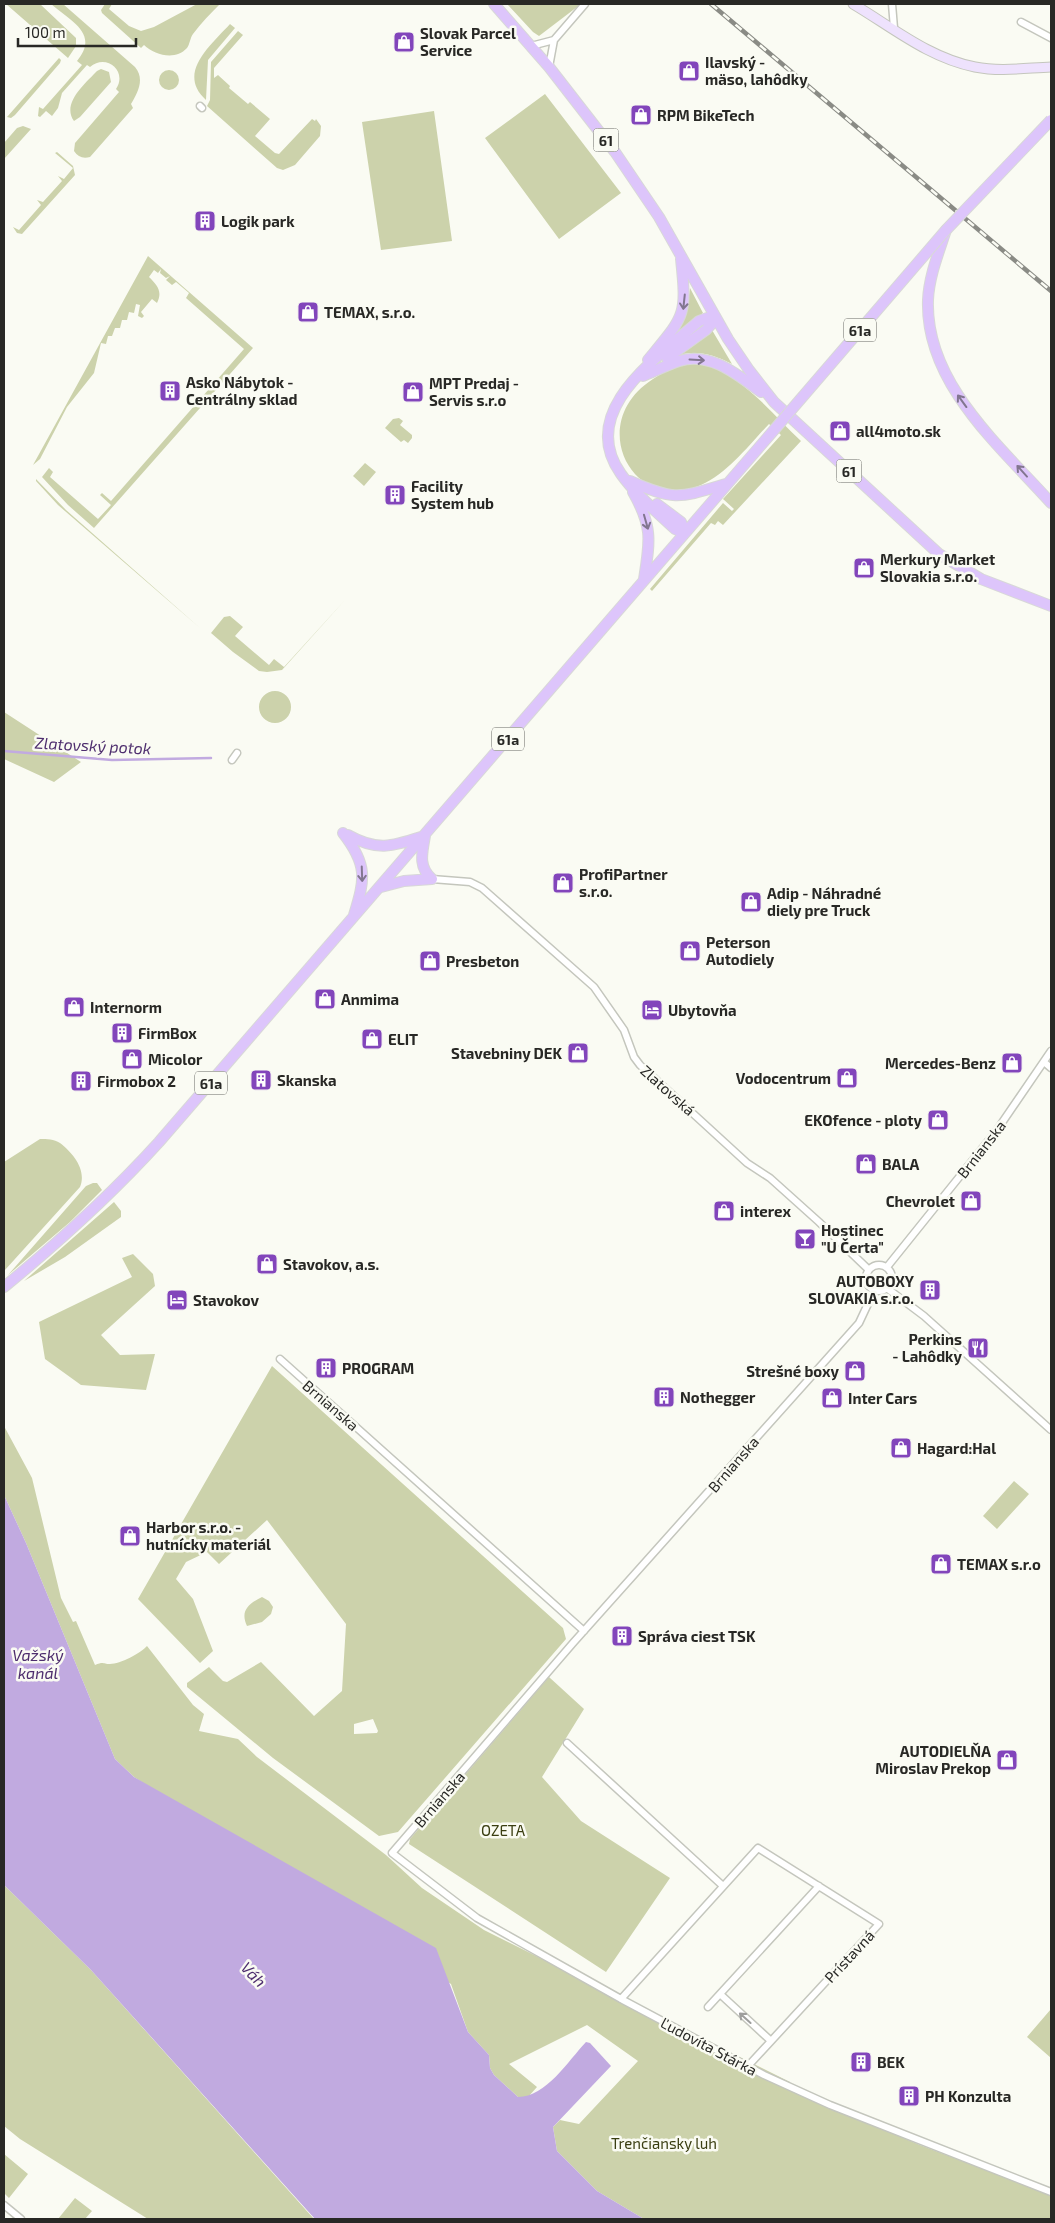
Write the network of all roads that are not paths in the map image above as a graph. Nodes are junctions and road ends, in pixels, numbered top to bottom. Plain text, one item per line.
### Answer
1 (494, 4) edge
2 (585, 4) edge
3 (853, 4) edge
4 (892, 4) edge
5 (1021, 22) dead end
6 (894, 28) junction
7 (1051, 38) edge
8 (554, 40) junction
9 (531, 46) junction
10 (549, 67) junction
11 (1051, 67) edge
12 (1051, 120) edge
13 (946, 230) junction
14 (680, 254) junction
15 (716, 319) junction
16 (635, 379) junction
17 (774, 402) junction
18 (624, 478) junction
19 (727, 483) junction
20 (1051, 503) edge
21 (685, 533) junction
22 (643, 580) junction
23 (1051, 606) edge
24 (237, 753) dead end
25 (232, 760) dead end
26 (425, 835) junction
27 (432, 879) junction
28 (380, 888) junction
29 (352, 919) junction
30 (1051, 1051) edge
31 (1044, 1062) junction
32 (1051, 1068) edge
33 (886, 1267) junction
34 (869, 1270) junction
35 (4, 1287) edge
36 (888, 1289) junction
37 (874, 1291) junction
38 (280, 1359) dead end
39 (1051, 1430) edge
40 (584, 1631) junction
41 (567, 1744) dead end
42 (392, 1853) joint
43 (723, 1886) junction
44 (819, 1886) junction
45 (720, 1994) junction
46 (621, 1999) junction
47 (708, 2007) dead end
48 (771, 2041) junction
49 (748, 2066) junction
50 (1051, 2192) edge
51 (4, 2205) edge
52 (21, 2219) edge

1 - 9 main road, 61
2 - 8 street
3 - 6 street
4 - 6 street
5 - 7 street
6 - 11 street
8 - 9 street
8 - 10 street
9 - 10 main road, 61
10 - 14 main road, 61
12 - 13 main road, 61a, bridge
13 - 19 main road, 61a, bridge
20 -> 13 main road, 61a
14 - 15 main road, 61
14 -> 16 main road
15 - 16 main road
15 - 17 main road, 61
16 -> 17 main road
16 - 18 main road
17 - 23 main road, 61
18 - 19 main road, 61a
18 - 21 main road
18 -> 22 main road
19 - 21 main road, 61a
21 - 22 main road, 61a
22 - 26 main road, 61a
24 - 25 street
26 - 27 main road
26 - 28 main road, 61a
26 -> 29 main road
27 - 28 main road
27 - 34 street, Zlatovská
28 - 29 main road, 61a
29 - 35 main road, 61a
30 - 31 street, Brnianska
31 - 32 street
31 - 33 street, Brnianska
33 - 34 street
33 - 36 street
34 - 37 street
36 - 37 street
36 - 39 street
37 - 40 street, Brnianska
38 - 40 street, Brnianska
40 - 42 street, Brnianska
41 - 43 street
42 - 46 street, Ľudovíta Stárka
43 - 44 street, Prístavná
43 - 46 street, Prístavná
44 - 45 street
44 - 48 street, Prístavná
45 - 47 street
48 -> 45 street
46 - 49 street, Ľudovíta Stárka
48 - 49 street, Prístavná
49 - 50 street, Ľudovíta Stárka
51 - 52 street

